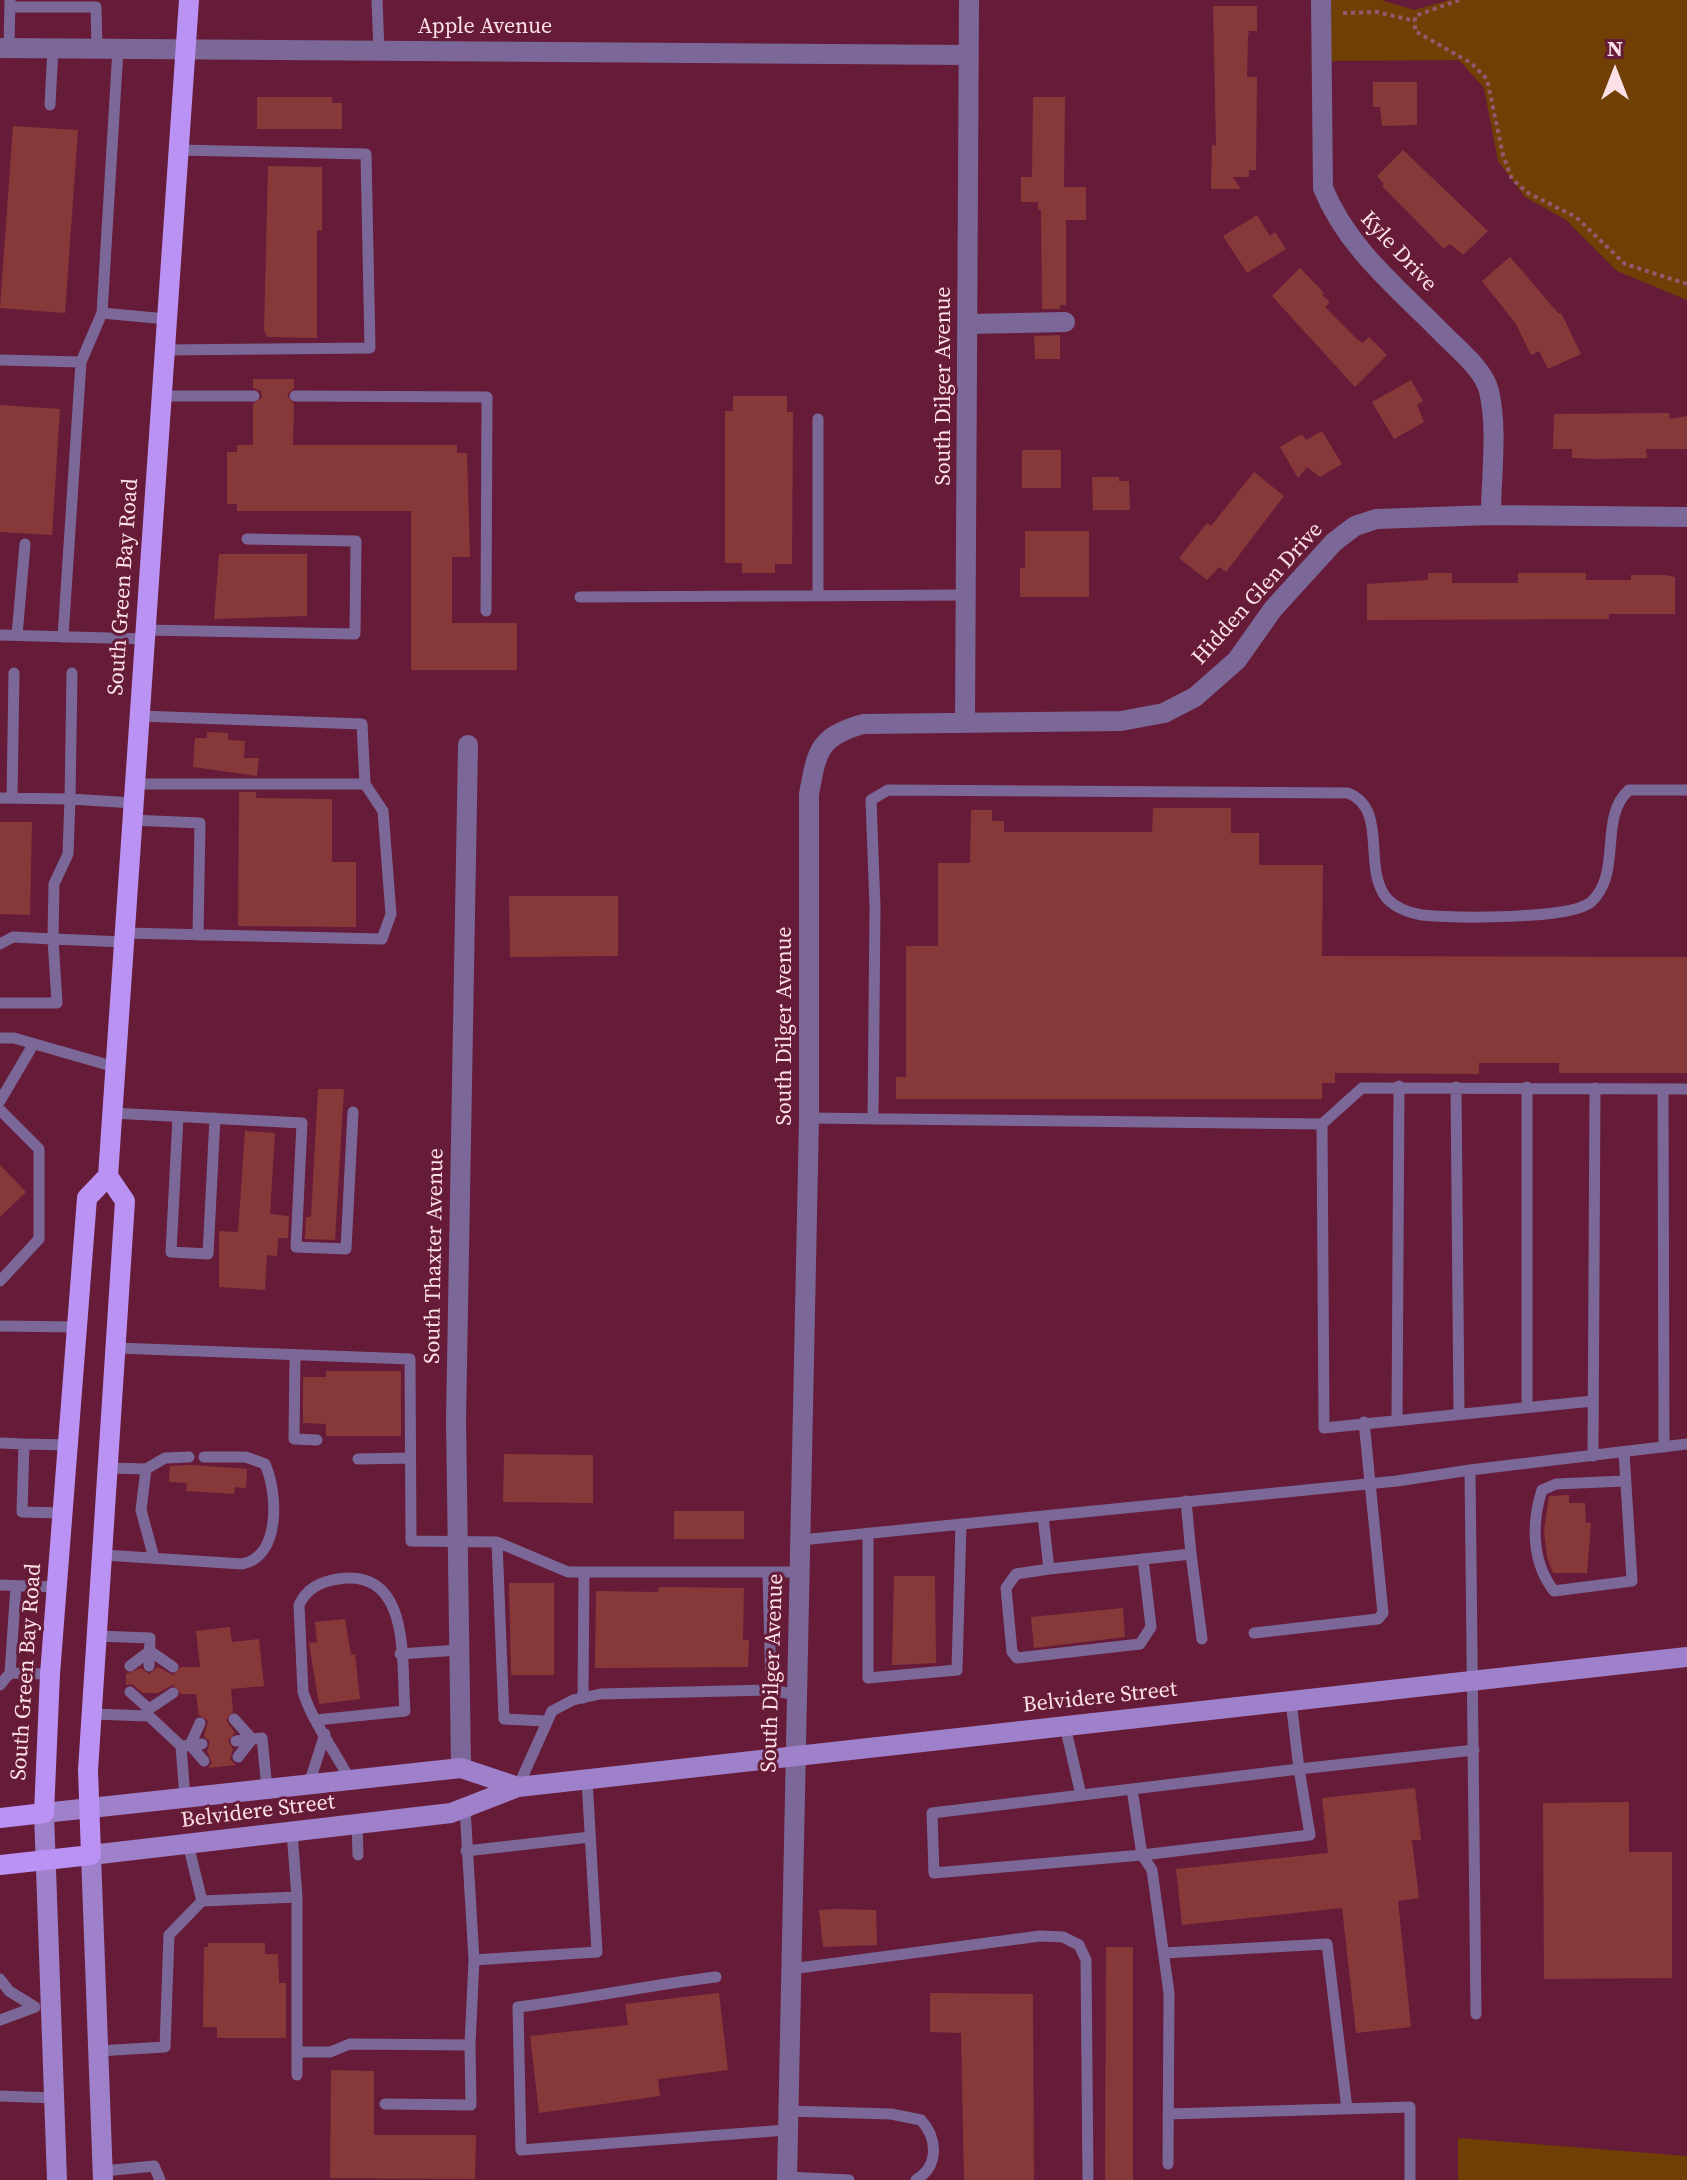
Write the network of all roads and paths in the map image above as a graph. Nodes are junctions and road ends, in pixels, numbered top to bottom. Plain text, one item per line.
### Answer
1 (189, 0) edge
2 (377, 0) edge
3 (969, 0) edge
4 (1459, 0) edge
5 (10, 3) edge
6 (1321, 6) edge
7 (1415, 21) junction
8 (5, 48) edge
9 (53, 48) junction
10 (97, 49) junction
11 (118, 49) junction
12 (186, 49) junction
13 (379, 51) junction
14 (969, 55) junction
15 (50, 105) dead end
16 (179, 150) junction
17 (1687, 284) edge
18 (102, 313) junction
19 (166, 319) junction
20 (1065, 322) dead end
21 (969, 324) junction
22 (164, 350) junction
23 (0, 360) edge
24 (81, 362) junction
25 (161, 396) junction
26 (254, 396) dead end
27 (295, 396) dead end
28 (818, 419) dead end
29 (1491, 515) junction
30 (1687, 517) edge
31 (247, 539) dead end
32 (25, 544) dead end
33 (966, 595) junction
34 (818, 596) junction
35 (580, 597) dead end
36 (486, 611) dead end
37 (0, 635) edge
38 (17, 635) junction
39 (145, 635) junction
40 (63, 637) junction
41 (14, 673) dead end
42 (72, 673) dead end
43 (140, 716) junction
44 (965, 721) junction
45 (468, 745) dead end
46 (365, 784) junction
47 (1687, 790) edge
48 (6, 798) edge
49 (70, 799) junction
50 (134, 802) junction
51 (198, 935) junction
52 (124, 938) junction
53 (53, 939) junction
54 (0, 944) edge
55 (0, 1003) edge
56 (0, 1038) edge
57 (33, 1045) junction
58 (115, 1067) junction
59 (1399, 1086) junction
60 (1456, 1087) junction
61 (1527, 1087) junction
62 (1595, 1088) junction
63 (1663, 1089) junction
64 (1687, 1089) edge
65 (0, 1101) edge
66 (0, 1110) edge
67 (353, 1112) dead end
68 (112, 1113) junction
69 (178, 1117) junction
70 (215, 1118) junction
71 (809, 1118) junction
72 (873, 1119) junction
73 (1322, 1124) junction
74 (108, 1176) junction
75 (0, 1281) edge
76 (0, 1326) edge
77 (76, 1327) junction
78 (118, 1348) junction
79 (295, 1355) junction
80 (1593, 1401) junction
81 (1527, 1407) junction
82 (1459, 1413) junction
83 (1397, 1419) junction
84 (1364, 1422) junction
85 (317, 1440) dead end
86 (0, 1443) edge
87 (24, 1444) junction
88 (1687, 1444) edge
89 (67, 1445) junction
90 (1664, 1447) junction
91 (1624, 1452) junction
92 (1593, 1456) junction
93 (189, 1457) dead end
94 (204, 1457) dead end
95 (410, 1458) junction
96 (358, 1459) dead end
97 (110, 1468) junction
98 (146, 1469) junction
99 (1470, 1470) junction
100 (1625, 1481) junction
101 (1370, 1483) junction
102 (1186, 1501) junction
103 (61, 1513) junction
104 (1043, 1516) junction
105 (961, 1524) junction
106 (868, 1533) junction
107 (801, 1540) junction
108 (458, 1542) junction
109 (497, 1542) junction
110 (1191, 1554) junction
111 (104, 1555) junction
112 (154, 1558) junction
113 (1143, 1559) junction
114 (1049, 1569) junction
115 (584, 1572) junction
116 (768, 1572) junction
117 (800, 1572) junction
118 (0, 1585) edge
119 (16, 1586) junction
120 (56, 1587) junction
121 (1254, 1633) dead end
122 (98, 1636) junction
123 (1202, 1639) dead end
124 (459, 1650) junction
125 (150, 1651) junction
126 (400, 1654) junction
127 (1687, 1657) edge
128 (130, 1666) dead end
129 (149, 1666) dead end
130 (173, 1667) dead end
131 (10, 1673) junction
132 (50, 1674) junction
133 (1474, 1681) junction
134 (0, 1685) edge
135 (771, 1690) junction
136 (130, 1692) dead end
137 (149, 1693) dead end
138 (173, 1693) dead end
139 (797, 1695) junction
140 (583, 1698) junction
141 (1291, 1701) junction
142 (149, 1712) junction
143 (92, 1714) junction
144 (234, 1719) dead end
145 (316, 1720) junction
146 (546, 1721) junction
147 (200, 1723) dead end
148 (1065, 1726) junction
149 (325, 1734) junction
150 (252, 1739) junction
151 (236, 1741) dead end
152 (191, 1745) junction
153 (1474, 1750) junction
154 (794, 1756) junction
155 (238, 1757) dead end
156 (204, 1761) dead end
157 (461, 1768) junction
158 (1299, 1769) junction
159 (350, 1780) junction
160 (587, 1780) junction
161 (309, 1784) junction
162 (518, 1787) junction
163 (267, 1789) junction
164 (1132, 1789) junction
165 (1081, 1795) junction
166 (185, 1798) junction
167 (89, 1808) junction
168 (465, 1808) junction
169 (44, 1813) junction
170 (0, 1818) edge
171 (357, 1824) junction
172 (292, 1832) junction
173 (590, 1837) junction
174 (188, 1844) junction
175 (466, 1851) junction
176 (91, 1855) junction
177 (358, 1855) dead end
178 (1142, 1855) junction
179 (46, 1860) junction
180 (0, 1865) edge
181 (297, 1897) junction
182 (202, 1901) junction
183 (1164, 1953) junction
184 (474, 1960) junction
185 (791, 1969) junction
186 (716, 1977) dead end
187 (0, 1979) edge
188 (43, 2006) junction
189 (1476, 2014) dead end
190 (0, 2020) edge
191 (470, 2045) junction
192 (98, 2051) junction
193 (297, 2052) junction
194 (297, 2075) dead end
195 (0, 2096) edge
196 (54, 2098) junction
197 (385, 2104) dead end
198 (1347, 2109) junction
199 (1168, 2114) junction
200 (788, 2121) junction
201 (1168, 2164) dead end
202 (103, 2175) edge
203 (787, 2178) edge
204 (57, 2180) edge
205 (160, 2180) edge
206 (849, 2180) edge
207 (916, 2180) edge
208 (1088, 2180) edge
209 (1410, 2180) edge

1 - 12 main road, South Green Bay Road
2 - 13 lane
3 - 14 street, South Dilger Avenue
4 - 7 path
5 - 8 lane
5 - 10 lane
6 - 7 path
6 - 29 street, Kyle Drive
7 - 17 path
8 - 9 street, Apple Avenue
9 - 10 street, Apple Avenue
9 - 15 lane
10 - 11 street, Apple Avenue
11 - 12 street, Apple Avenue
11 - 18 lane
12 - 13 street, Apple Avenue
12 - 16 main road, South Green Bay Road
13 - 14 street, Apple Avenue
14 - 21 street, South Dilger Avenue
16 - 19 main road, South Green Bay Road
16 - 22 lane
18 - 19 lane
18 - 24 lane
19 - 22 main road, South Green Bay Road
20 - 21 street
21 - 33 street, South Dilger Avenue
22 - 25 main road, South Green Bay Road
23 - 24 lane
24 - 40 lane
25 - 26 lane
25 - 39 main road, South Green Bay Road
27 - 36 lane
28 - 34 lane
29 - 30 street, Hidden Glen Drive
29 - 44 street, Hidden Glen Drive
31 - 39 lane
32 - 38 lane
33 - 34 lane
33 - 44 street, South Dilger Avenue
34 - 35 lane
37 - 38 lane
38 - 40 lane
39 - 40 lane
39 - 43 main road, South Green Bay Road
41 - 48 lane
42 - 49 lane
43 - 46 lane
43 - 50 main road, South Green Bay Road
44 - 71 street, South Dilger Avenue
45 - 108 street, South Thaxter Avenue
46 - 50 lane
46 - 51 lane
47 - 72 lane
48 - 49 lane
49 - 50 lane
49 - 53 lane
50 - 51 lane
50 - 52 main road, South Green Bay Road
51 - 52 lane
52 - 53 lane
52 - 58 main road, South Green Bay Road
53 - 54 lane
53 - 55 lane
56 - 57 lane
57 - 58 lane
57 - 65 lane
58 - 68 main road, South Green Bay Road
59 - 60 lane
59 - 73 lane
59 - 83 lane
60 - 61 lane
60 - 82 lane
61 - 62 lane
61 - 81 lane
62 - 63 lane
62 - 80 lane
63 - 64 lane
63 - 90 lane
66 - 75 lane
67 - 70 lane
68 - 69 lane
68 - 74 main road, South Green Bay Road
69 - 70 lane
69 - 70 lane
71 - 72 lane
71 - 107 street, South Dilger Avenue
72 - 73 lane
73 - 84 lane
74 - 77 main road, South Green Bay Road
74 - 78 main road, South Green Bay Road
76 - 77 lane
77 - 89 main road, South Green Bay Road
78 - 79 lane
78 - 97 main road, South Green Bay Road
79 - 85 lane
79 - 95 lane
80 - 81 lane
80 - 92 lane
81 - 82 lane
82 - 83 lane
83 - 84 lane
84 - 101 lane
86 - 87 lane
87 - 89 lane
87 - 103 lane
88 - 90 lane
89 - 103 main road, South Green Bay Road
90 - 91 lane
91 - 92 lane
91 - 100 lane
92 - 99 lane
93 - 98 lane
94 - 112 lane
95 - 96 lane
95 - 108 lane
97 - 98 lane
97 - 111 main road, South Green Bay Road
98 - 112 lane
99 - 101 lane
99 - 133 lane
100 - 100 lane
101 - 102 lane
101 - 121 lane
102 - 104 lane
102 - 110 lane
103 - 120 main road, South Green Bay Road
104 - 105 lane
104 - 114 lane
105 - 106 lane
105 - 106 lane
106 - 107 lane
107 - 117 street, South Dilger Avenue
108 - 109 lane
108 - 124 street, South Thaxter Avenue
109 - 115 lane
109 - 146 lane
110 - 113 lane
110 - 123 lane
111 - 112 lane
111 - 122 main road, South Green Bay Road
113 - 114 lane
113 - 114 lane
115 - 116 lane
115 - 140 lane
116 - 117 lane
116 - 135 lane
117 - 139 street, South Dilger Avenue
118 - 119 lane
119 - 120 lane
119 - 131 lane
120 - 132 main road, South Green Bay Road
122 - 125 lane
122 - 143 main road, South Green Bay Road
124 - 126 lane
124 - 157 street, South Thaxter Avenue
125 - 128 lane
125 - 129 lane
125 - 130 lane
126 - 145 lane
126 - 145 lane
127 - 133 main road, Belvidere Street
131 - 132 lane
131 - 134 lane
132 - 169 main road, South Green Bay Road
133 - 141 main road, Belvidere Street
133 - 153 lane
135 - 139 lane
135 - 140 lane
136 - 142 lane
137 - 142 lane
138 - 142 lane
139 - 154 street, South Dilger Avenue
140 - 146 lane
141 - 148 main road, Belvidere Street
141 - 158 lane
142 - 143 lane
142 - 152 lane
143 - 167 main road, South Green Bay Road
144 - 150 lane
145 - 149 lane
146 - 162 lane
147 - 152 lane
148 - 154 main road, Belvidere Street
148 - 165 lane
149 - 159 lane
149 - 161 lane
150 - 151 lane
150 - 155 lane
150 - 163 lane
152 - 156 lane
152 - 166 lane
153 - 158 lane
153 - 189 lane
154 - 160 main road, Belvidere Street
154 - 185 street, South Dilger Avenue
157 - 159 main road, Belvidere Street
157 - 162 main road, Belvidere Street
158 - 164 lane
158 - 178 lane
159 - 161 main road, Belvidere Street
160 - 162 main road, Belvidere Street
160 - 173 lane
161 - 163 main road, Belvidere Street
162 - 168 main road, Belvidere Street
163 - 166 main road, Belvidere Street
164 - 165 lane
164 - 178 lane
165 - 178 lane
166 - 167 main road, Belvidere Street
167 - 169 main road, Belvidere Street
167 - 176 main road, South Green Bay Road
168 - 171 main road, Belvidere Street
168 - 175 lane
169 - 170 main road, Belvidere Street
169 - 179 main road, South Green Bay Road
171 - 172 main road, Belvidere Street
171 - 177 lane
172 - 174 main road, Belvidere Street
172 - 181 lane
173 - 175 lane
173 - 184 lane
174 - 176 main road, Belvidere Street
174 - 182 lane
175 - 184 lane
176 - 179 main road, Belvidere Street
176 - 192 main road, South Green Bay Road
178 - 183 lane
179 - 180 main road, Belvidere Street
179 - 188 main road, South Green Bay Road
181 - 182 lane
181 - 193 lane
182 - 192 lane
183 - 198 lane
183 - 199 lane
184 - 191 lane
185 - 200 street, South Dilger Avenue
185 - 208 lane
186 - 200 lane
187 - 188 lane
188 - 190 lane
188 - 196 main road, South Green Bay Road
191 - 193 lane
191 - 197 lane
192 - 202 main road, South Green Bay Road
193 - 194 lane
195 - 196 lane
196 - 204 main road, South Green Bay Road
198 - 199 lane
198 - 209 lane
199 - 201 lane
200 - 203 street, South Dilger Avenue
200 - 207 lane
202 - 205 lane
203 - 206 lane

